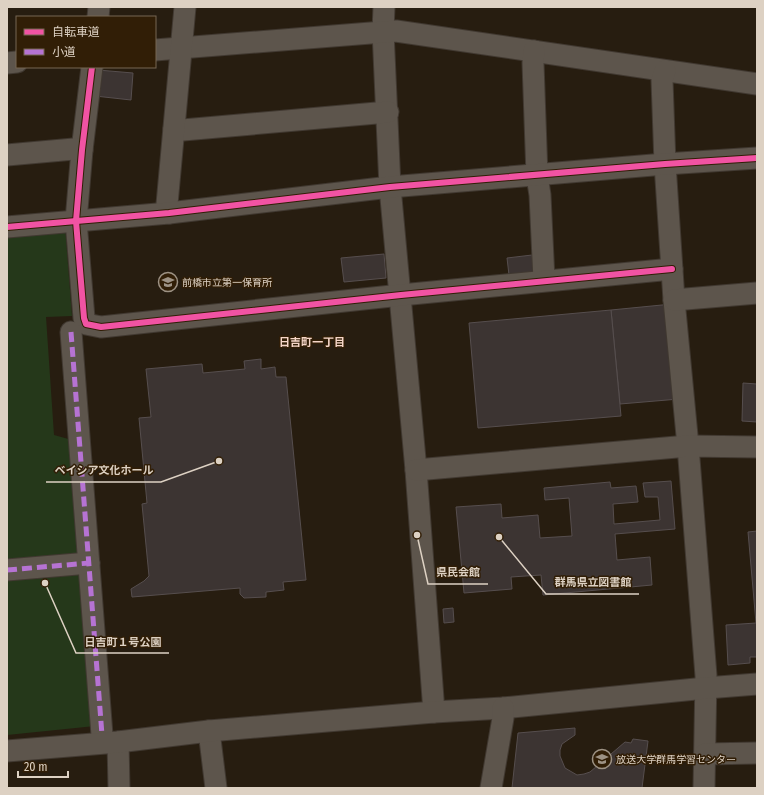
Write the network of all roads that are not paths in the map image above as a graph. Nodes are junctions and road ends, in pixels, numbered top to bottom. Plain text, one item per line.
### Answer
1 (185, 7) edge
2 (384, 7) edge
3 (383, 31) junction
4 (181, 48) junction
5 (156, 50) edge
6 (534, 51) junction
7 (92, 68) edge
8 (665, 71) junction
9 (757, 84) edge
10 (388, 112) junction
11 (174, 129) junction
12 (82, 150) junction
13 (7, 155) edge
14 (757, 159) edge
15 (665, 164) junction
16 (537, 176) junction
17 (390, 187) junction
18 (169, 213) junction
19 (76, 221) junction
20 (7, 227) edge
21 (672, 269) junction
22 (544, 280) junction
23 (757, 293) edge
24 (401, 295) junction
25 (674, 300) junction
26 (71, 332) dead end
27 (688, 446) junction
28 (757, 447) edge
29 (416, 470) junction
30 (88, 563) junction
31 (7, 570) edge
32 (757, 684) edge
33 (706, 688) junction
34 (503, 708) junction
35 (434, 712) junction
36 (209, 731) junction
37 (110, 738) junction
38 (7, 751) edge
39 (757, 753) edge
40 (705, 754) junction
41 (119, 788) edge
42 (216, 788) edge
43 (491, 788) edge
44 (704, 788) edge

1 - 4 street
2 - 3 street
3 - 4 street
3 - 6 street
3 - 10 street
4 - 5 street
4 - 11 street
6 - 8 street
6 - 16 street
7 - 12 street
8 - 9 street
8 - 15 street
10 - 11 street
10 - 17 street
11 - 18 street
12 - 13 street
12 - 19 street
14 - 15 street
15 - 16 street
15 - 21 street
16 - 17 street
16 - 22 street
17 - 18 street
17 - 24 street
18 - 19 street
19 - 20 street
19 - 24 street
21 - 22 street
21 - 25 street
22 - 24 street
23 - 25 street
24 - 29 street
25 - 27 street
26 - 30 street
27 - 28 street
27 - 29 street
27 - 33 street
29 - 35 street
30 - 31 street
30 - 37 street
32 - 33 street
33 - 34 street
33 - 40 street
34 - 35 street
34 - 43 street
35 - 36 street
36 - 37 street
36 - 42 street
37 - 38 street
37 - 41 street
39 - 40 street
40 - 44 street

